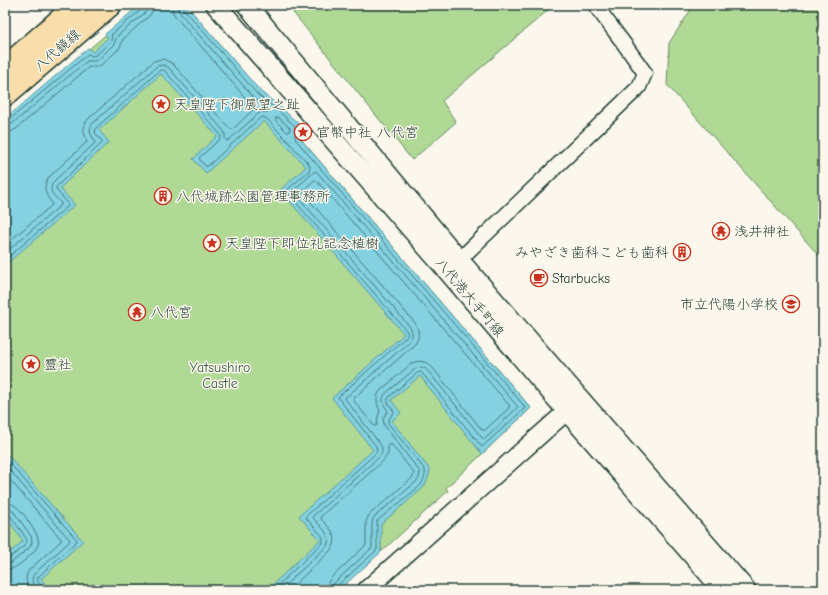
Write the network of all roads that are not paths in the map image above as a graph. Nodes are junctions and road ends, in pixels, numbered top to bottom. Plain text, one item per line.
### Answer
1 (77, 5) edge
2 (110, 5) edge
3 (216, 5) edge
4 (247, 5) edge
5 (595, 5) edge
6 (5, 68) edge
7 (5, 95) edge
8 (459, 260) junction
9 (573, 405) junction
10 (366, 590) edge
11 (723, 590) edge
12 (746, 590) edge

1 - 6 main road, 八代鏡線
2 - 7 main road, 八代鏡線
3 - 9 main road, 八代港大手町線
4 - 8 main road, 八代港大手町線
5 - 8 street
8 - 9 main road, 八代港大手町線
9 - 10 street
9 - 11 main road, 八代港大手町線
9 - 12 main road, 八代港大手町線

